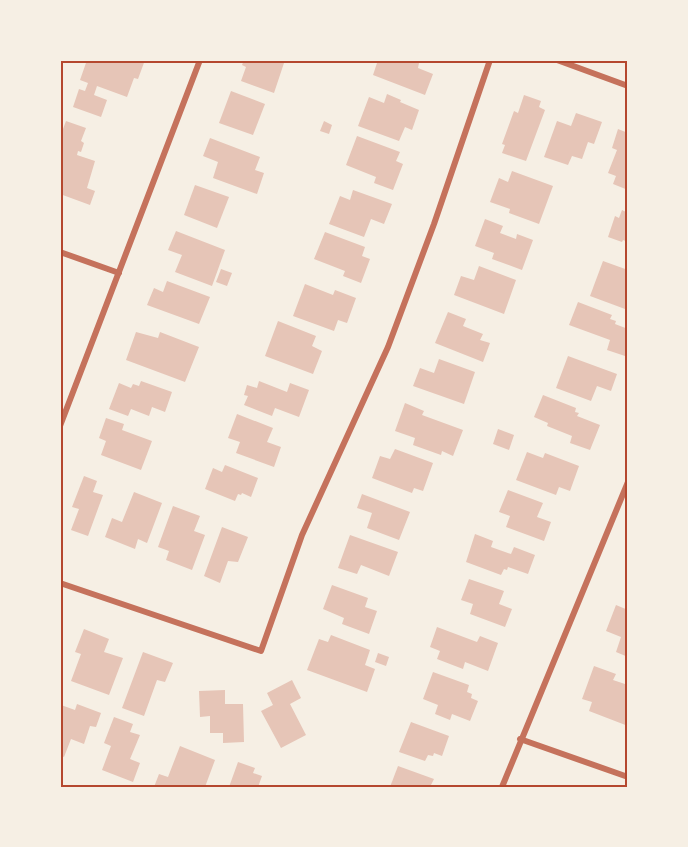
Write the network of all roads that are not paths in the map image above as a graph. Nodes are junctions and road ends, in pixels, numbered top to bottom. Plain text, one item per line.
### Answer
1 (200, 60) edge
2 (489, 60) edge
3 (557, 60) edge
4 (628, 86) edge
5 (60, 252) edge
6 (119, 273) junction
7 (60, 426) edge
8 (628, 482) edge
9 (60, 583) edge
10 (520, 739) junction
11 (628, 777) edge
12 (502, 787) edge

1 - 6 street
2 - 9 street
3 - 4 street
5 - 6 street
6 - 7 street
8 - 10 street
10 - 11 street
10 - 12 street

